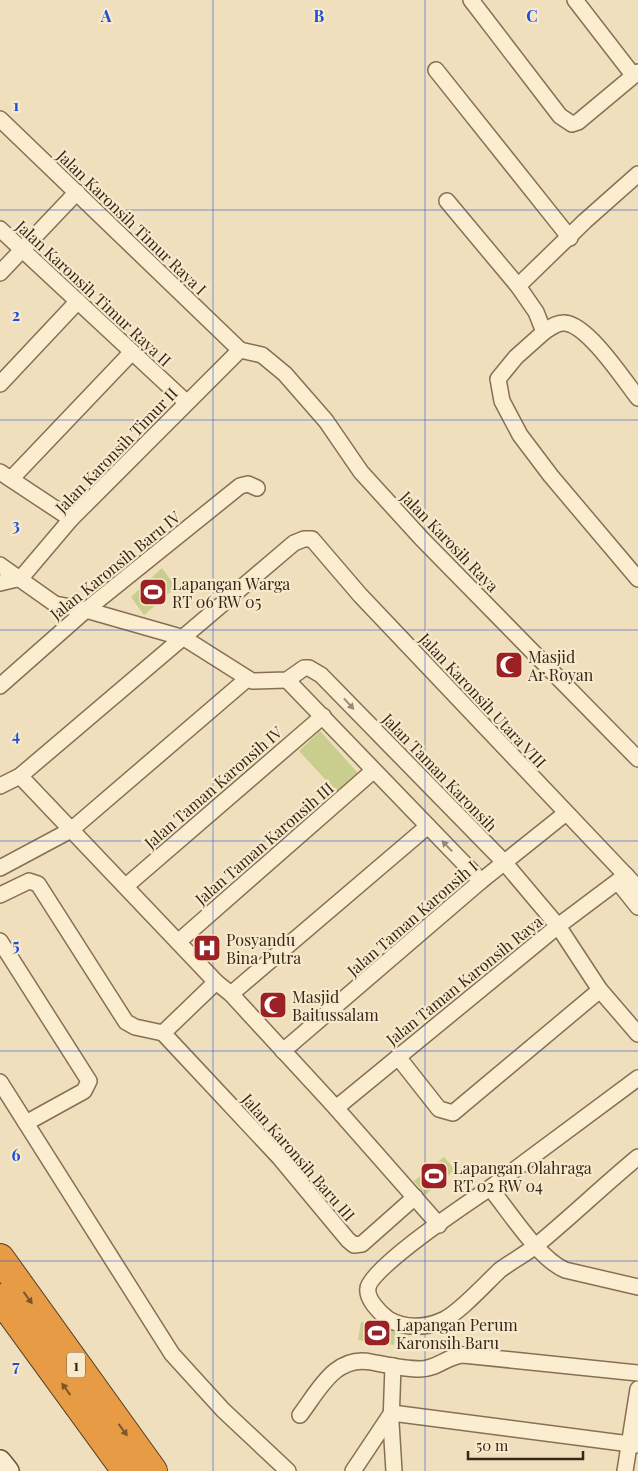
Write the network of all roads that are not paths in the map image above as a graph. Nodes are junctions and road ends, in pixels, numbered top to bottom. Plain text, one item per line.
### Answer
1 (471, 0) edge
2 (574, 0) edge
3 (436, 70) dead end
4 (636, 73) edge
5 (0, 119) edge
6 (638, 174) edge
7 (77, 192) junction
8 (447, 201) dead end
9 (0, 229) edge
10 (570, 238) junction
11 (22, 250) junction
12 (0, 273) edge
13 (518, 286) junction
14 (78, 302) junction
15 (544, 332) junction
16 (240, 350) junction
17 (132, 352) junction
18 (0, 384) edge
19 (638, 398) edge
20 (186, 402) junction
21 (6, 476) edge
22 (257, 488) dead end
23 (71, 519) junction
24 (0, 565) edge
25 (21, 578) junction
26 (638, 579) edge
27 (0, 583) edge
28 (86, 610) junction
29 (184, 638) junction
30 (247, 679) junction
31 (288, 680) junction
32 (0, 686) edge
33 (323, 716) junction
34 (638, 759) edge
35 (373, 771) junction
36 (20, 776) junction
37 (0, 786) edge
38 (566, 813) junction
39 (428, 826) junction
40 (71, 830) junction
41 (504, 862) junction
42 (0, 868) edge
43 (622, 878) junction
44 (481, 881) junction
45 (126, 886) junction
46 (638, 888) edge
47 (0, 895) edge
48 (638, 907) edge
49 (558, 926) junction
50 (0, 941) edge
51 (178, 942) junction
52 (216, 982) junction
53 (600, 990) junction
54 (231, 994) junction
55 (163, 1033) junction
56 (638, 1034) edge
57 (283, 1051) junction
58 (398, 1057) junction
59 (0, 1070) edge
60 (638, 1078) edge
61 (0, 1082) edge
62 (336, 1108) junction
63 (28, 1121) junction
64 (638, 1157) edge
65 (490, 1188) junction
66 (415, 1197) junction
67 (439, 1224) junction
68 (536, 1246) junction
69 (0, 1258) edge
70 (638, 1287) edge
71 (0, 1298) edge
72 (393, 1366) junction
73 (638, 1373) edge
74 (638, 1389) edge
75 (392, 1413) junction
76 (300, 1415) dead end
77 (634, 1444) edge
78 (0, 1461) edge
79 (8, 1471) edge
80 (126, 1471) edge
81 (153, 1471) edge
82 (288, 1471) edge
83 (353, 1471) edge
84 (394, 1471) edge
85 (625, 1471) edge

1 - 4 street
2 - 4 street
3 - 10 street
5 - 7 street, Jalan Karonsih Timur Raya I
6 - 10 street
7 - 11 street
7 - 16 street, Jalan Karonsih Timur Raya I
8 - 13 street
9 - 11 street, Jalan Karonsih Timur Raya II
10 - 13 street
11 - 12 street
11 - 14 street, Jalan Karonsih Timur Raya II
13 - 15 street
14 - 17 street, Jalan Karonsih Timur Raya II
14 - 18 street
15 - 19 street
15 - 26 street
16 - 20 street, Jalan Karonsih Timur II
16 - 34 street, Jalan Karosih Raya
17 - 20 street, Jalan Karonsih Timur Raya II
17 - 21 street
20 - 23 street, Jalan Karonsih Timur II
21 - 23 street
22 - 28 street, Jalan Karonsih Baru IV
23 - 25 street, Jalan Karonsih Timur II
24 - 25 street, Jalan Taman Karonsih
25 - 27 street
25 - 28 street, Jalan Taman Karonsih
28 - 29 street, Jalan Taman Karonsih
28 - 32 street, Jalan Karonsih Baru IV
29 - 30 street, Jalan Taman Karonsih
29 - 36 street
29 - 38 street, Jalan Karonsih Utara VIII
30 - 31 street, Jalan Taman Karonsih
30 - 40 street
31 - 33 street
31 -> 41 street, Jalan Taman Karonsih
33 - 35 street
33 - 45 street, Jalan Taman Karonsih IV
35 - 39 street
35 - 51 street, Jalan Taman Karonsih III
36 - 37 street
36 - 40 street
38 - 41 street, Jalan Taman Karonsih I
38 - 43 street, Jalan Karonsih Utara VIII
44 -> 39 street
39 - 54 street
40 - 42 street
40 - 45 street
41 - 44 street, Jalan Taman Karonsih I
41 - 49 street, Jalan Taman Karonsih
43 - 46 street, Jalan Karonsih Utara VIII
43 - 48 street
43 - 49 street, Jalan Taman Karonsih Raya
44 - 57 street, Jalan Taman Karonsih I
45 - 51 street
47 - 55 street
49 - 53 street, Jalan Taman Karonsih
49 - 58 street, Jalan Taman Karonsih Raya
50 - 63 street
51 - 52 street
52 - 54 street
52 - 55 street
53 - 56 street, Jalan Taman Karonsih
53 - 58 street
54 - 57 street
55 - 66 street, Jalan Karonsih Baru III
57 - 62 street
58 - 62 street, Jalan Taman Karonsih Raya
59 - 63 street
60 - 65 street
61 - 63 street
62 - 66 street
63 - 82 street
64 - 68 street
65 - 67 street
65 - 68 street
66 - 67 street
67 - 68 street
68 - 70 street
69 -> 81 highway, 1
80 -> 71 highway, 1
72 - 73 street
72 - 75 street
72 - 76 street
74 - 77 street
75 - 77 street
75 - 83 street
75 - 84 street
77 - 85 street
78 - 79 street

